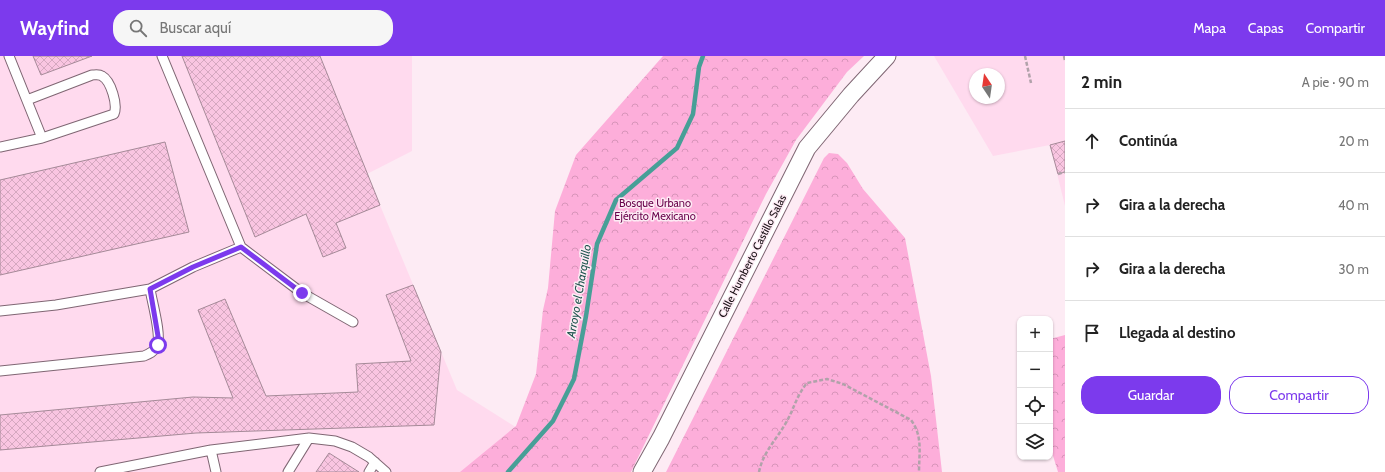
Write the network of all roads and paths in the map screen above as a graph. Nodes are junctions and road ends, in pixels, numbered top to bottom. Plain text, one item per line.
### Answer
1 (9, 56) edge
2 (162, 56) edge
3 (887, 56) edge
4 (1025, 56) edge
5 (1064, 56) edge
6 (1065, 61) edge
7 (1031, 83) dead end
8 (27, 100) junction
9 (42, 138) junction
10 (0, 147) edge
11 (1065, 172) edge
12 (1058, 174) dead end
13 (241, 247) junction
14 (150, 289) junction
15 (0, 311) edge
16 (353, 322) dead end
17 (0, 371) edge
18 (309, 438) junction
19 (211, 450) junction
20 (375, 462) junction
21 (100, 472) edge
22 (216, 472) edge
23 (288, 472) edge
24 (369, 472) edge
25 (386, 472) edge
26 (642, 472) edge
27 (759, 472) edge
28 (919, 472) edge

1 - 8 lane
2 - 13 lane
3 - 26 street, Calle Humberto Castillo Salas
4 - 7 path
5 - 6 path
8 - 9 lane
8 - 9 lane
9 - 10 lane
11 - 12 path
13 - 14 lane
13 - 16 lane
14 - 15 lane
14 - 17 lane
18 - 19 lane
18 - 20 lane
18 - 23 lane
19 - 21 lane
19 - 22 lane
20 - 24 lane
20 - 25 lane
27 - 28 path

